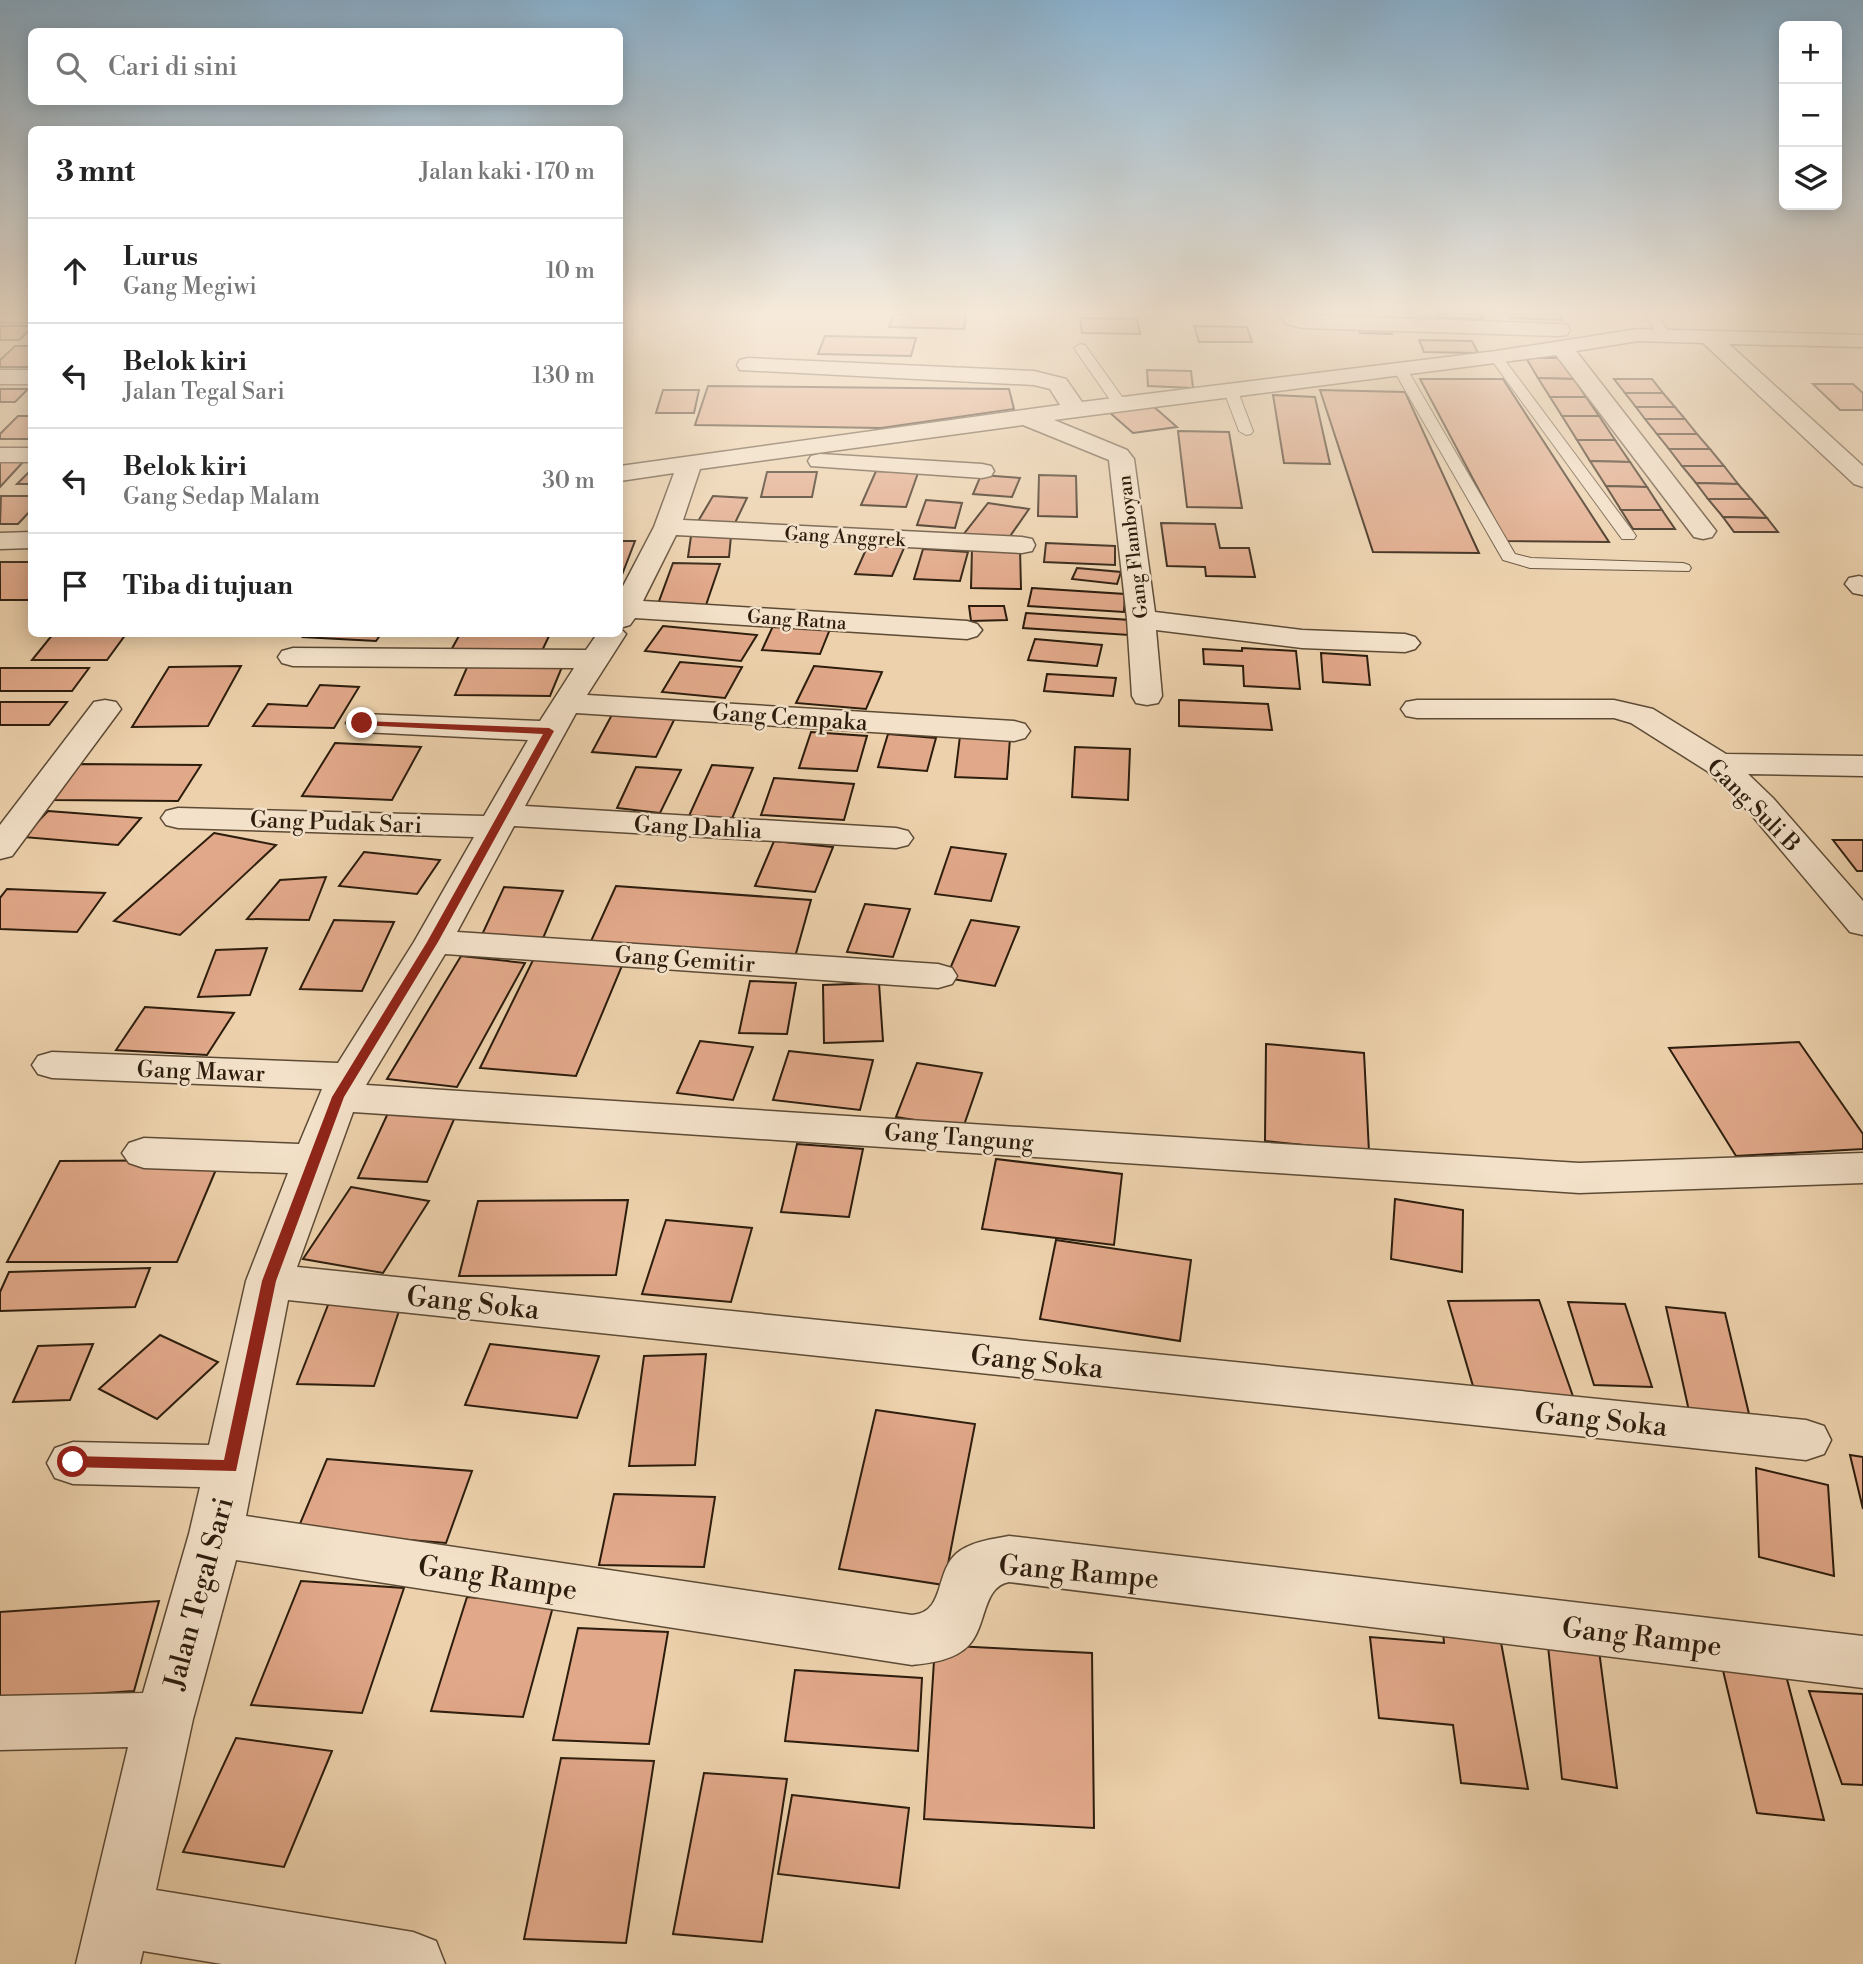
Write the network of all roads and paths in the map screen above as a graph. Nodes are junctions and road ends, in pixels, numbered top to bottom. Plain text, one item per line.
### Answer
1 (1072, 406) edge
2 (1108, 406) edge
3 (1237, 406) edge
4 (1421, 406) edge
5 (1531, 406) edge
6 (1607, 406) edge
7 (1784, 406) edge
8 (1075, 410) junction
9 (1027, 418) junction
10 (1246, 431) dead end
11 (0, 455) edge
12 (28, 455) edge
13 (740, 455) junction
14 (690, 463) junction
15 (982, 471) dead end
16 (623, 473) edge
17 (1863, 478) edge
18 (667, 527) junction
19 (1703, 531) dead end
20 (1628, 536) dead end
21 (28, 540) edge
22 (0, 541) edge
23 (1022, 545) dead end
24 (1683, 568) dead end
25 (623, 606) edge
26 (623, 615) edge
27 (1141, 619) junction
28 (967, 630) dead end
29 (448, 637) edge
30 (605, 637) edge
31 (1405, 643) dead end
32 (293, 657) dead end
33 (1147, 696) dead end
34 (104, 709) dead end
35 (1417, 709) dead end
36 (558, 717) junction
37 (362, 723) dead end
38 (1014, 731) dead end
39 (1720, 764) junction
40 (1863, 766) edge
41 (178, 818) dead end
42 (498, 821) junction
43 (896, 838) dead end
44 (0, 849) edge
45 (1863, 924) edge
46 (433, 942) junction
47 (939, 976) dead end
48 (52, 1065) dead end
49 (344, 1087) junction
50 (144, 1153) dead end
51 (316, 1158) junction
52 (1863, 1168) edge
53 (269, 1281) junction
54 (1806, 1440) dead end
55 (73, 1462) dead end
56 (230, 1467) junction
57 (216, 1534) junction
58 (1863, 1662) edge
59 (164, 1719) junction
60 (0, 1723) edge
61 (114, 1939) edge
62 (413, 1964) edge

1 - 8 street
2 - 8 street
3 - 10 lane
4 - 24 lane
5 - 20 lane
6 - 19 street
7 - 17 street
8 - 9 street
9 - 13 street
9 - 27 street, Gang Flamboyan
11 - 12 street
13 - 14 street
13 - 15 street
14 - 16 street
14 - 18 street, Jalan Tegal Sari
18 - 23 street, Gang Anggrek
18 - 25 street, Jalan Tegal Sari
21 - 22 street
26 - 28 street, Gang Ratna
27 - 31 street
27 - 33 street, Gang Flamboyan
29 - 32 street, Gang Ratna
30 - 36 street, Jalan Tegal Sari
34 - 44 street
35 - 39 street, Gang Suli B
36 - 37 street, Gang Cempaka
36 - 38 street, Gang Cempaka
36 - 42 street, Jalan Tegal Sari
39 - 40 street
39 - 45 street, Gang Suli B
41 - 42 street, Gang Pudak Sari
42 - 43 street, Gang Dahlia
42 - 46 street, Jalan Tegal Sari
46 - 47 street, Gang Gemitir
46 - 49 street, Jalan Tegal Sari
48 - 49 street, Gang Mawar
49 - 51 street, Jalan Tegal Sari
49 - 52 street, Gang Tangung
50 - 51 street
51 - 53 street, Jalan Tegal Sari
53 - 54 street, Gang Soka
53 - 56 street, Jalan Tegal Sari
55 - 56 street
56 - 57 street, Jalan Tegal Sari
57 - 58 street, Gang Rampe
57 - 59 street, Jalan Tegal Sari
59 - 60 street
59 - 61 street, Jalan Tegal Sari
61 - 62 street

